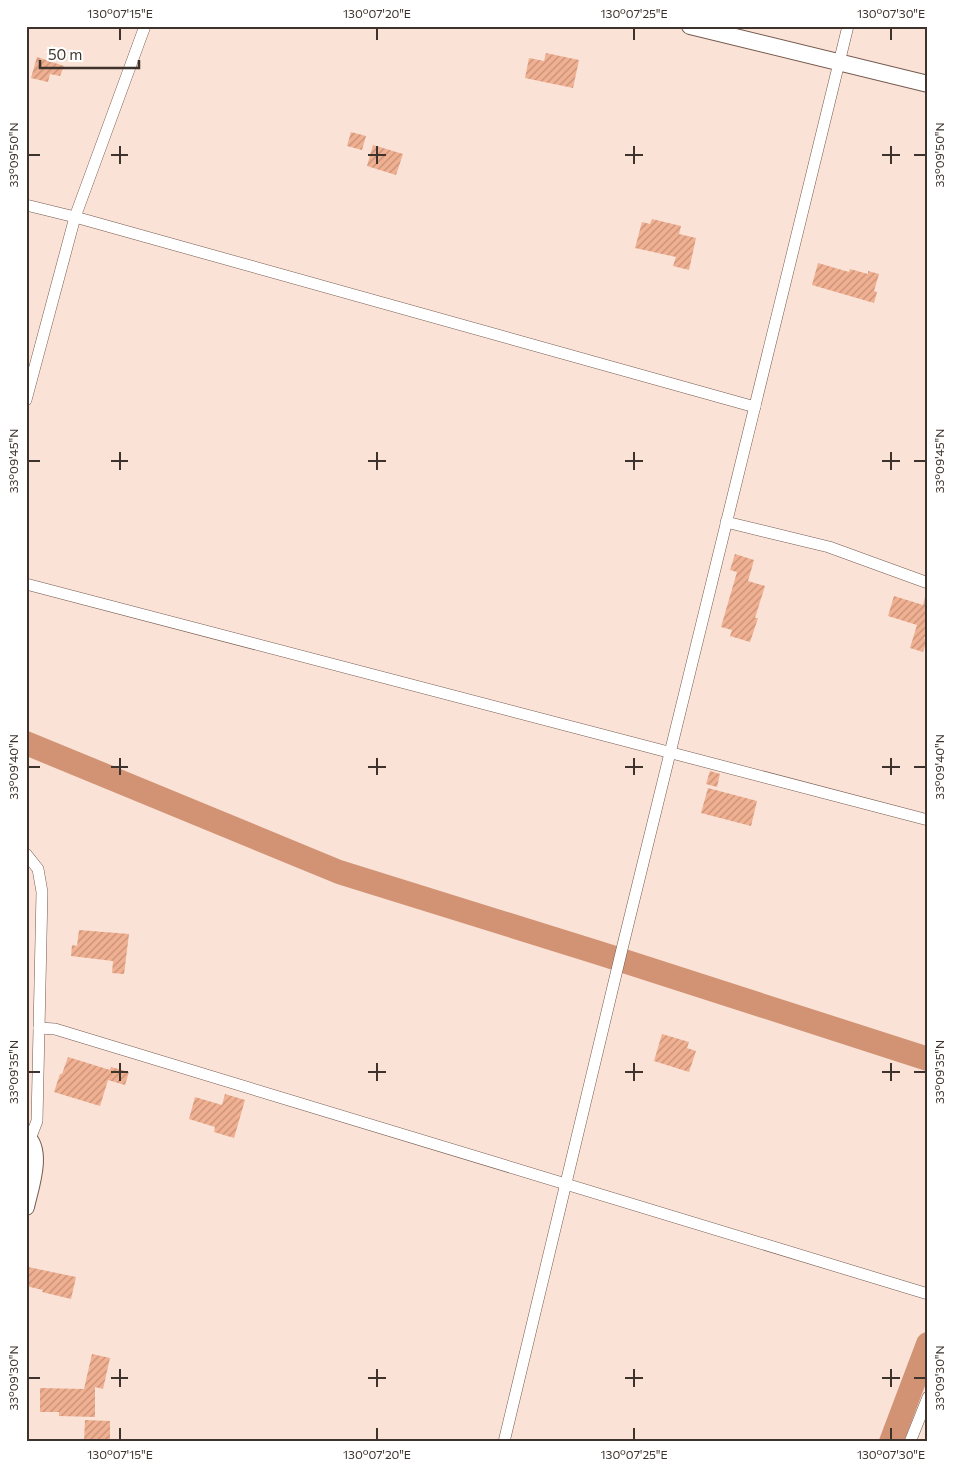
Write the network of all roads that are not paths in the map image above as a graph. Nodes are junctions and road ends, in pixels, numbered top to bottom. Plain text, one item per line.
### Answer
1 (690, 26) edge
2 (848, 26) edge
3 (144, 28) edge
4 (839, 62) junction
5 (928, 84) edge
6 (26, 205) edge
7 (74, 217) junction
8 (26, 400) edge
9 (755, 407) junction
10 (726, 522) junction
11 (26, 584) edge
12 (928, 584) edge
13 (671, 752) junction
14 (928, 820) edge
15 (26, 854) edge
16 (39, 1028) junction
17 (28, 1138) edge
18 (566, 1185) junction
19 (26, 1208) edge
20 (928, 1294) edge
21 (928, 1397) edge
22 (504, 1442) edge
23 (910, 1442) edge

1 - 4 street
2 - 4 street
3 - 7 street
4 - 5 street
4 - 9 street
6 - 7 street
7 - 8 street
7 - 9 street
9 - 10 street
10 - 12 street
10 - 13 street
11 - 13 street
13 - 14 street
13 - 18 street
15 - 16 street
16 - 17 street
16 - 18 street
17 - 19 street
18 - 20 street
18 - 22 street
21 - 23 street

